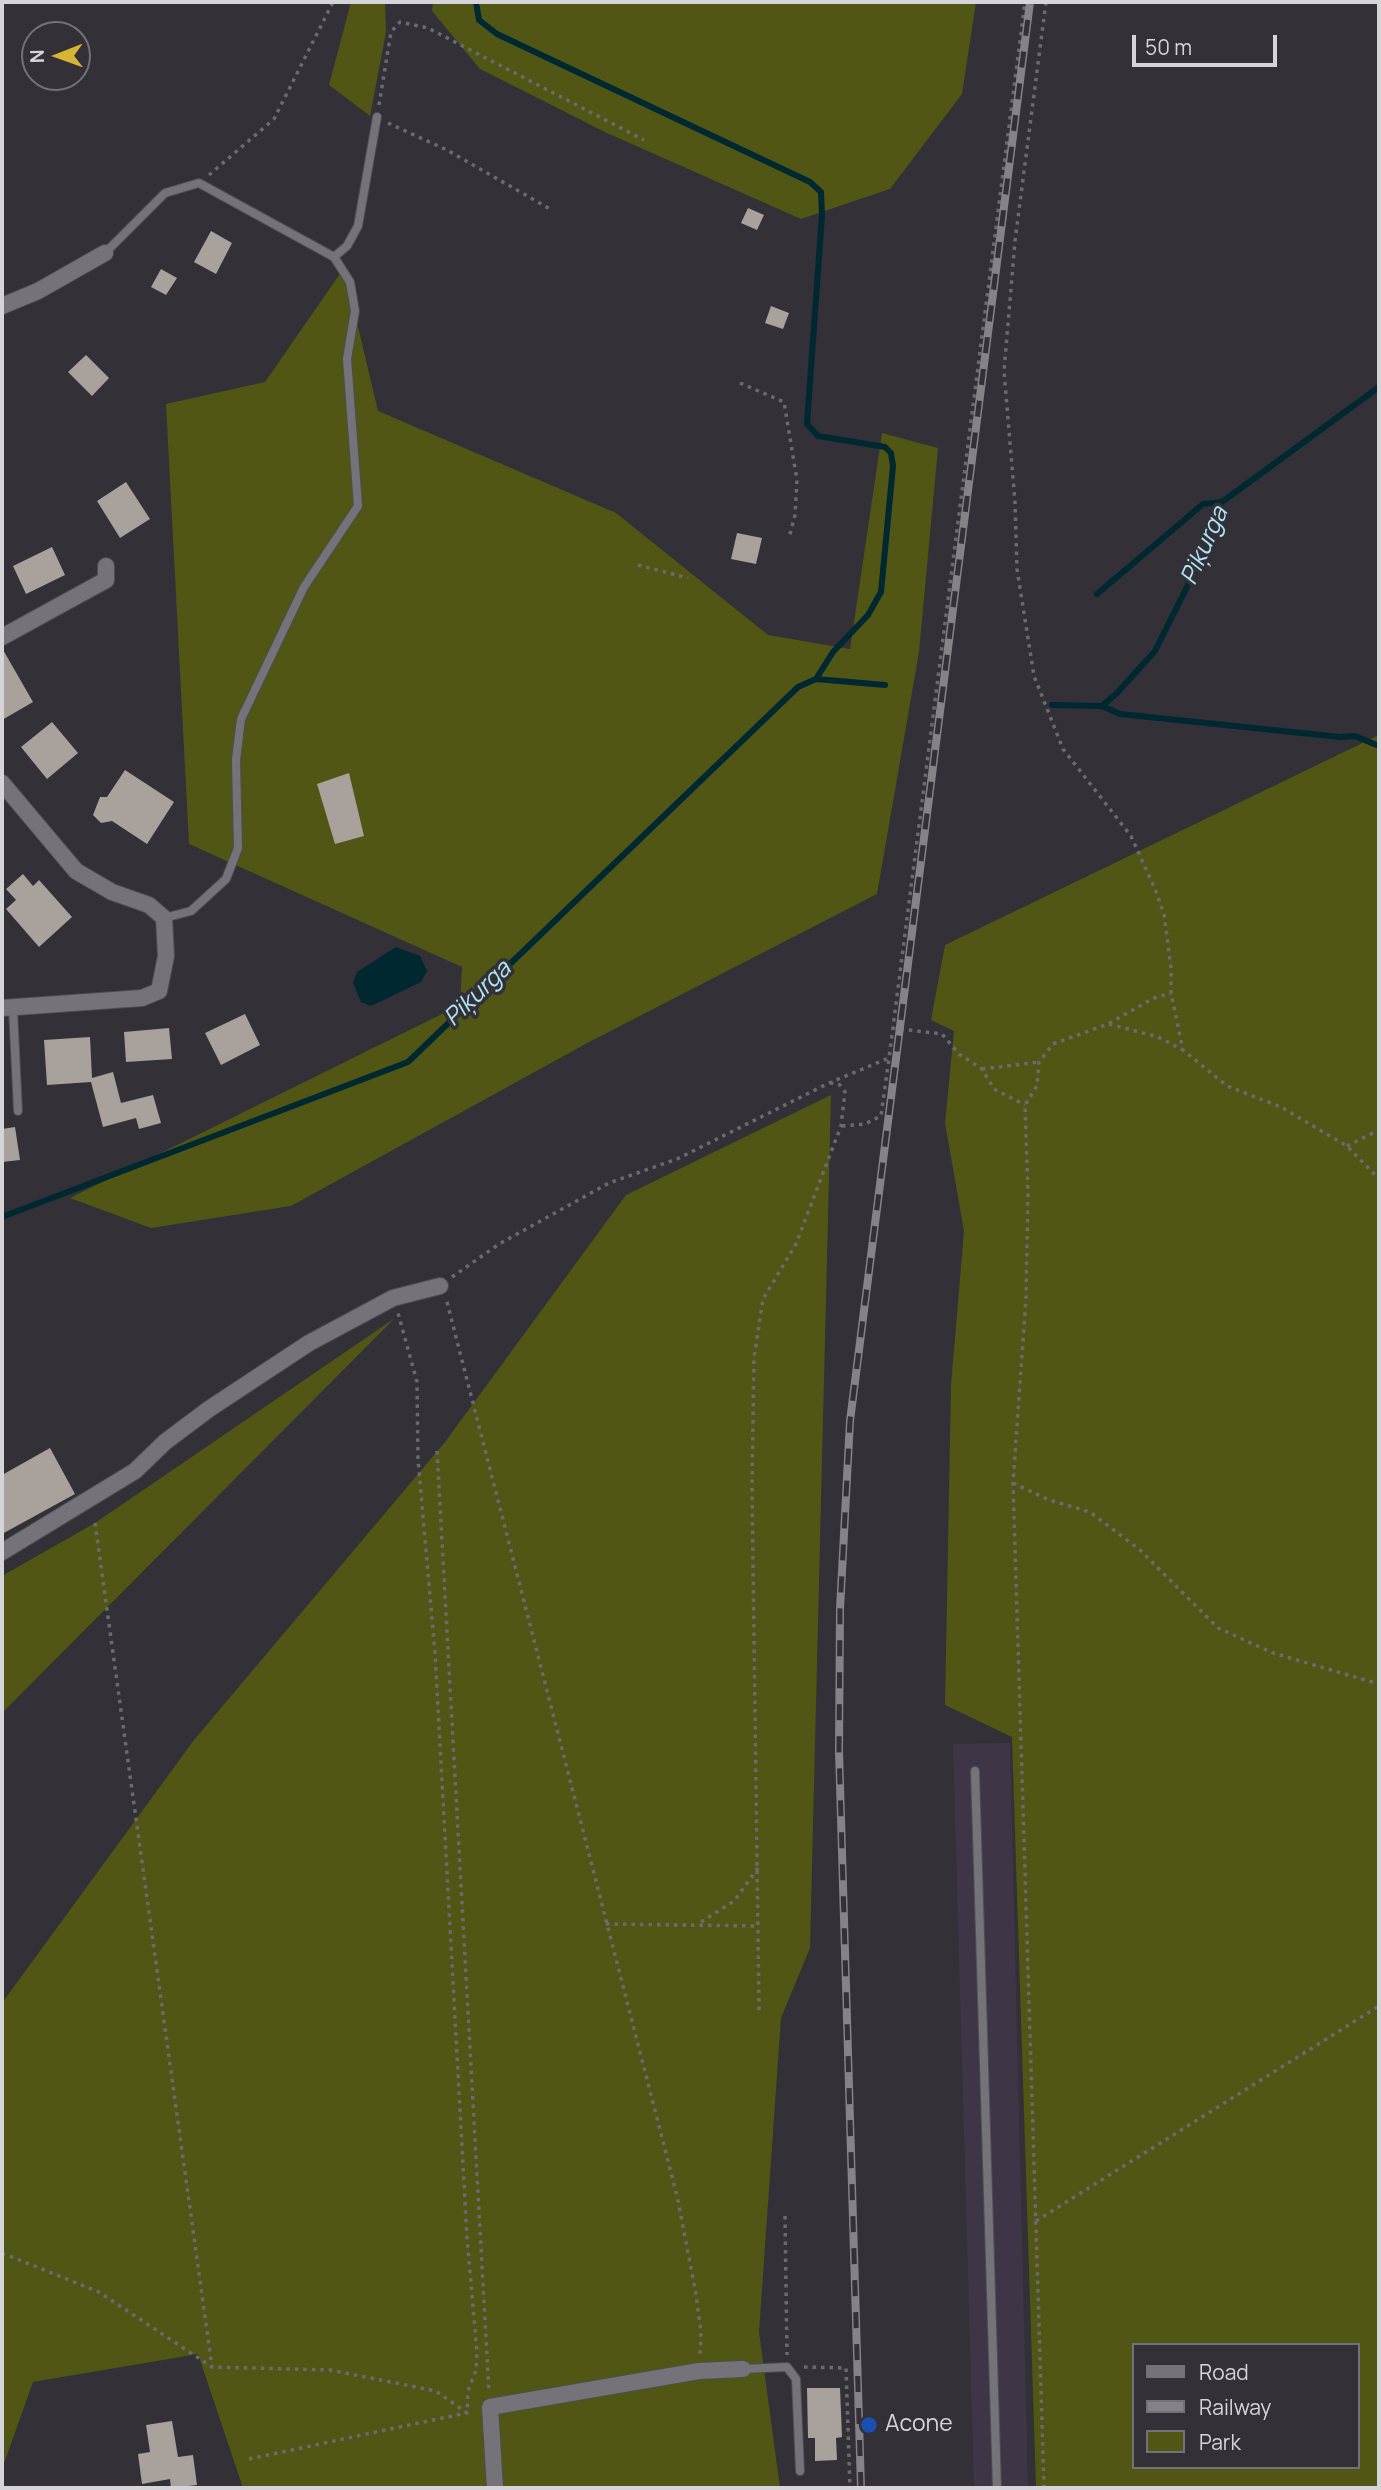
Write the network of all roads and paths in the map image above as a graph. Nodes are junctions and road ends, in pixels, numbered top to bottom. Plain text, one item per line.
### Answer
1 (332, 2) edge
2 (1025, 2) edge
3 (1046, 2) edge
4 (377, 117) joint
5 (388, 122) dead end
6 (644, 140) dead end
7 (199, 183) junction
8 (550, 209) dead end
9 (105, 253) joint
10 (334, 257) junction
11 (2, 306) edge
12 (740, 383) dead end
13 (789, 538) dead end
14 (638, 565) dead end
15 (106, 566) dead end
16 (688, 578) dead end
17 (2, 637) edge
18 (2, 783) edge
19 (164, 918) junction
20 (1171, 993) junction
21 (7, 1009) edge
22 (1108, 1024) junction
23 (892, 1028) junction
24 (1183, 1050) junction
25 (889, 1058) junction
26 (1039, 1062) junction
27 (982, 1069) junction
28 (829, 1083) junction
29 (1025, 1105) junction
30 (18, 1111) dead end
31 (841, 1126) junction
32 (1379, 1130) edge
33 (1347, 1146) junction
34 (1379, 1179) edge
35 (440, 1286) junction
36 (393, 1298) junction
37 (437, 1451) dead end
38 (1013, 1483) junction
39 (95, 1524) dead end
40 (2, 1552) edge
41 (1379, 1684) edge
42 (975, 1771) dead end
43 (758, 1868) junction
44 (700, 1923) junction
45 (606, 1924) junction
46 (759, 1926) junction
47 (1379, 2006) edge
48 (759, 2010) dead end
49 (785, 2216) dead end
50 (1036, 2221) junction
51 (2, 2253) edge
52 (212, 2367) junction
53 (787, 2367) junction
54 (820, 2367) dead end
55 (743, 2368) joint
56 (699, 2371) junction
57 (490, 2407) junction
58 (467, 2413) junction
59 (250, 2459) dead end
60 (800, 2471) dead end
61 (495, 2488) edge
62 (850, 2488) edge
63 (997, 2488) edge
64 (1044, 2488) edge

1 - 7 path
2 - 23 path
3 - 20 path
4 - 6 path
4 - 10 lane
5 - 8 path
7 - 9 lane
7 - 10 lane
9 - 11 street
10 - 19 lane
12 - 13 path
14 - 16 path
15 - 17 street
18 - 19 street
19 - 21 street
20 - 22 path
20 - 24 path
21 - 30 lane
22 - 24 path
22 - 26 path
23 - 25 path
23 - 27 path
24 - 33 path
25 - 28 path
25 - 31 path
26 - 27 path
26 - 29 path
27 - 29 path
28 - 31 path
28 - 35 path
29 - 38 path
31 - 43 path
32 - 33 path
33 - 34 path
35 - 36 street
35 - 45 path
36 - 40 street
36 - 58 path
37 - 57 path
38 - 41 path
38 - 50 path
39 - 52 path
42 - 63 lane
43 - 44 path
43 - 46 path
44 - 45 path
44 - 46 path
45 - 56 path
46 - 48 path
47 - 50 path
49 - 53 path
50 - 64 path
51 - 52 path
52 - 58 path
53 - 55 lane
53 - 60 lane
54 - 62 path
55 - 56 street
56 - 57 street
57 - 58 path
57 - 61 street
58 - 59 path

